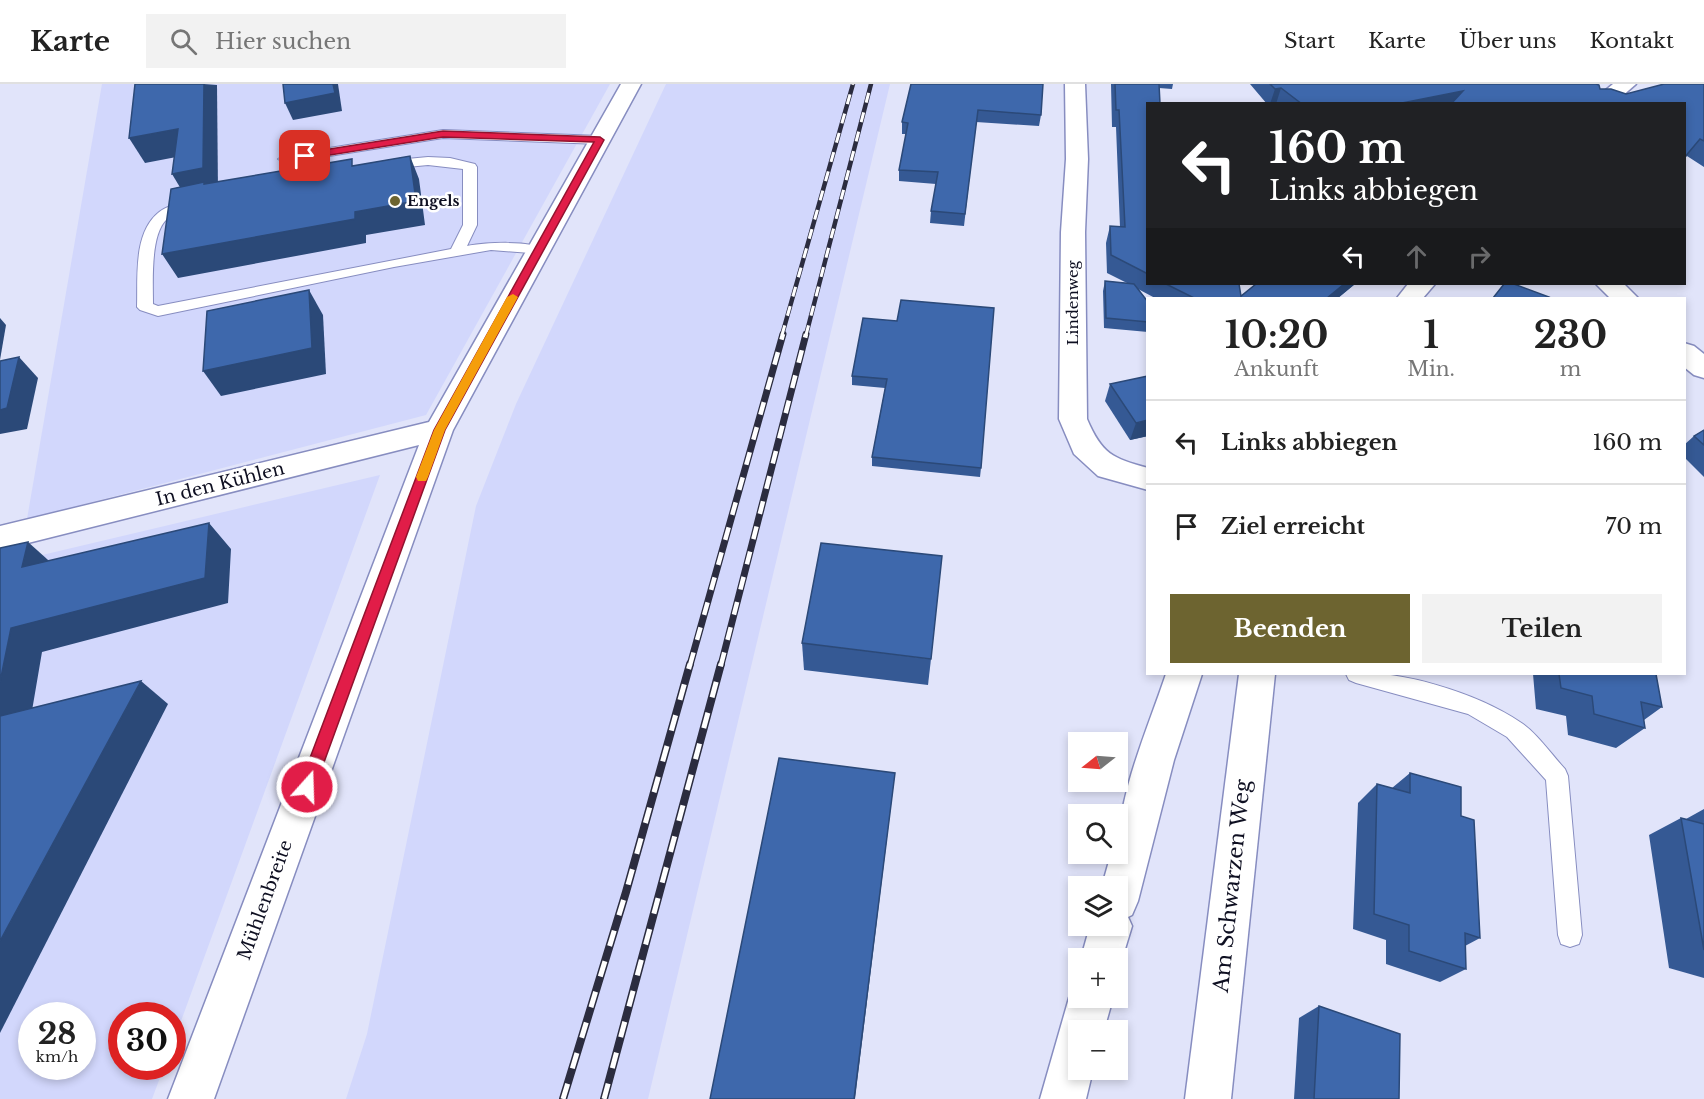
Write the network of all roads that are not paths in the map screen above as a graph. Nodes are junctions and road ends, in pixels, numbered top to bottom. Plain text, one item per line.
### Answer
1 (631, 84) edge
2 (1075, 84) edge
3 (1626, 84) edge
4 (1602, 102) edge
5 (600, 140) junction
6 (285, 159) dead end
7 (368, 168) edge
8 (212, 200) edge
9 (538, 251) junction
10 (457, 252) junction
11 (1421, 285) edge
12 (1610, 285) edge
13 (1410, 297) edge
14 (1624, 297) edge
15 (1686, 354) edge
16 (1704, 369) edge
17 (440, 430) junction
18 (1146, 478) edge
19 (0, 538) edge
20 (1184, 675) edge
21 (1257, 675) edge
22 (1360, 675) edge
23 (1125, 876) edge
24 (1570, 936) dead end
25 (1068, 1080) edge
26 (191, 1099) edge
27 (1063, 1099) edge
28 (1208, 1099) edge

1 - 5 street, Mühlenbreite
2 - 18 street, Lindenweg
3 - 4 street
5 - 6 lane
5 - 9 street, Mühlenbreite
7 - 10 lane
8 - 10 lane
9 - 10 lane
9 - 17 street, Mühlenbreite
11 - 13 street
12 - 14 street
15 - 16 street
17 - 19 street, In den Kühlen
17 - 26 street, Mühlenbreite
20 - 23 street
21 - 28 street, Am Schwarzen Weg
22 - 24 lane
25 - 27 street

